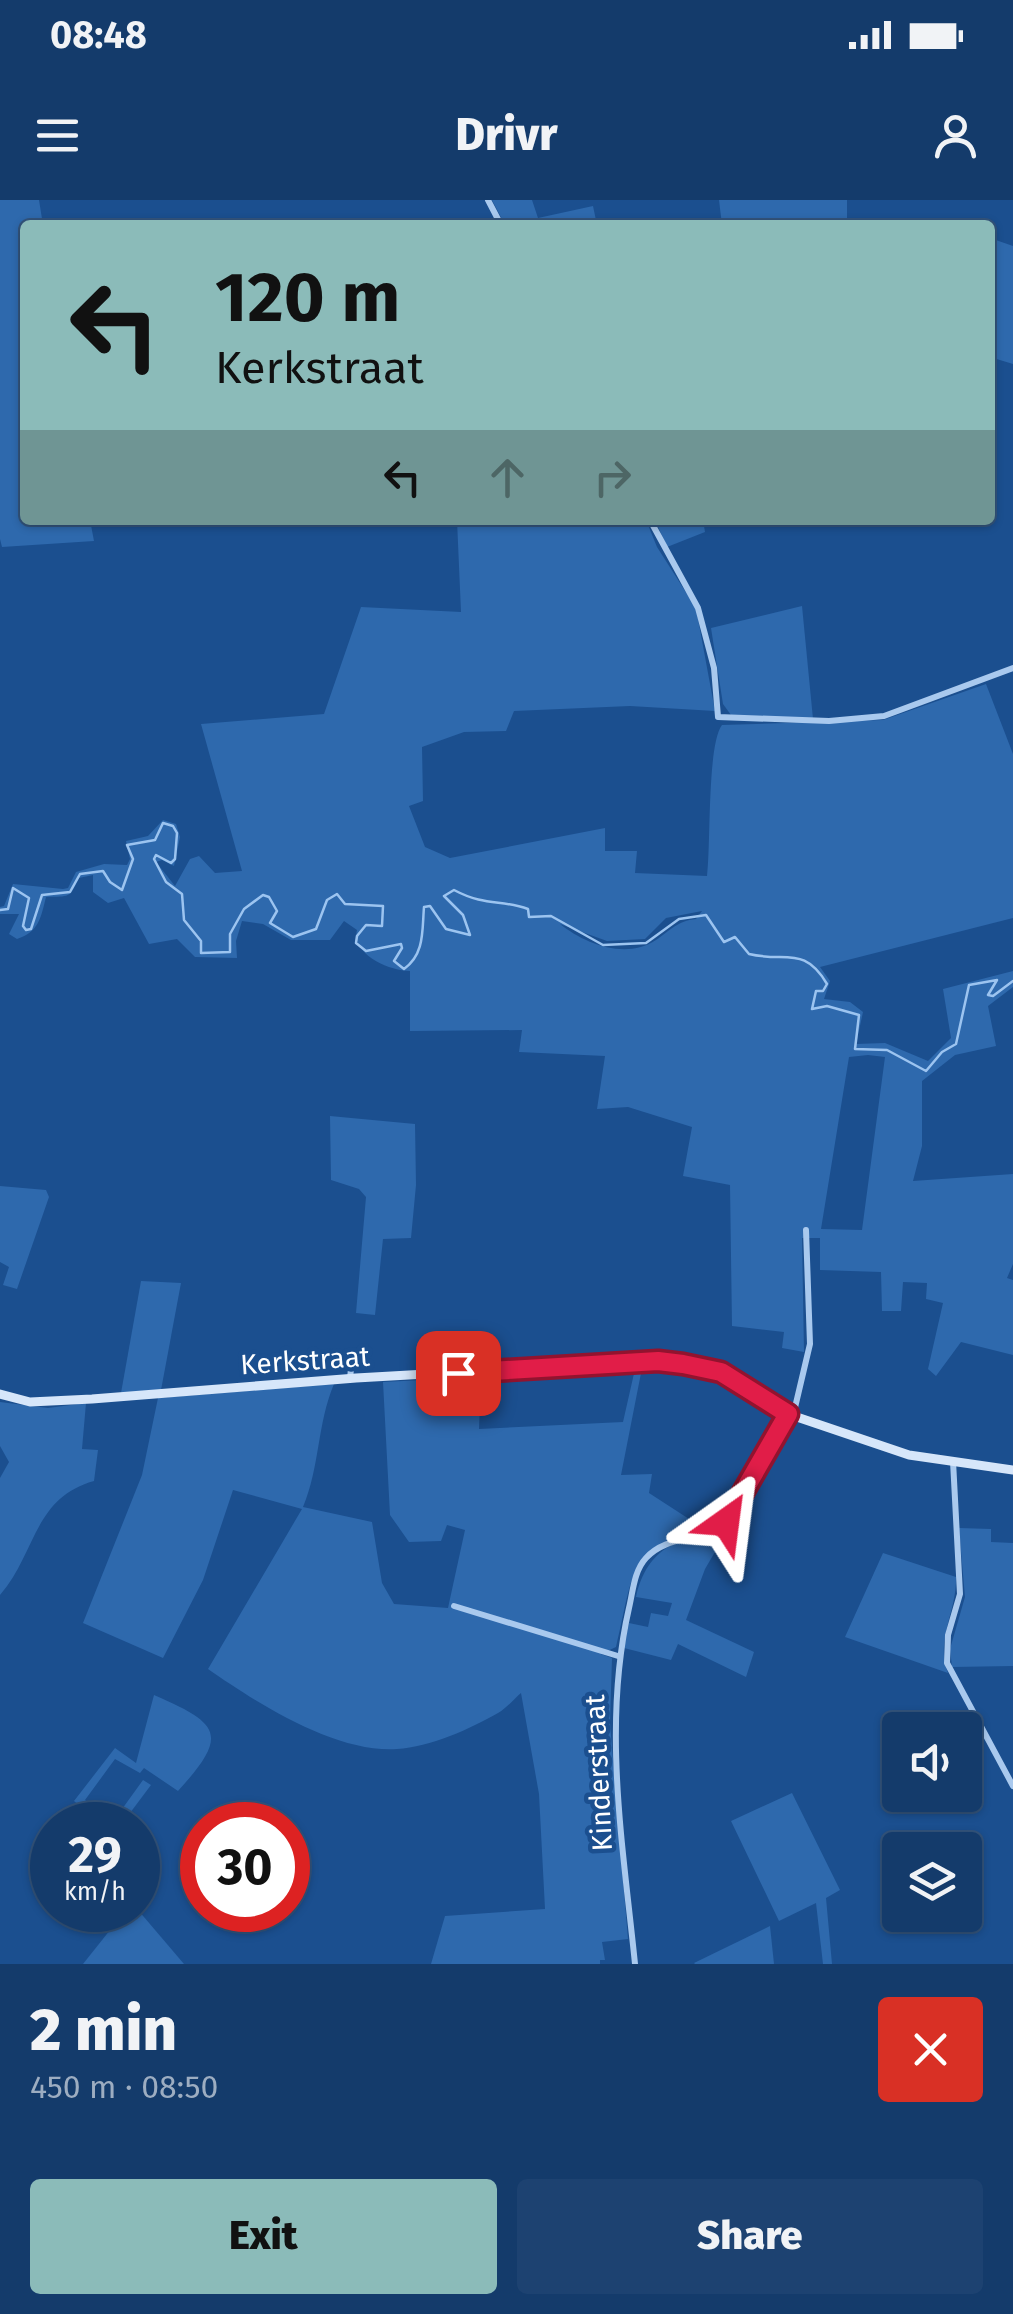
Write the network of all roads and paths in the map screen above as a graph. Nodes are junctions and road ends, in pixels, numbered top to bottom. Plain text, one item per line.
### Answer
1 (653, 525) edge
2 (1013, 668) edge
3 (806, 1230) dead end
4 (352, 1358) dead end
5 (350, 1379) junction
6 (0, 1394) edge
7 (791, 1415) junction
8 (953, 1460) junction
9 (1013, 1470) edge
10 (454, 1606) dead end
11 (618, 1656) junction
12 (1013, 1786) edge
13 (635, 1964) edge

1 - 2 street
3 - 7 street, Kinderstraat
4 - 5 street
5 - 6 street, Kerkstraat
5 - 7 street, Kerkstraat
7 - 8 street, Kerkstraat
7 - 11 street, Kinderstraat
8 - 9 street, Kerkstraat
8 - 12 street
10 - 11 street
11 - 13 street, Kinderstraat

